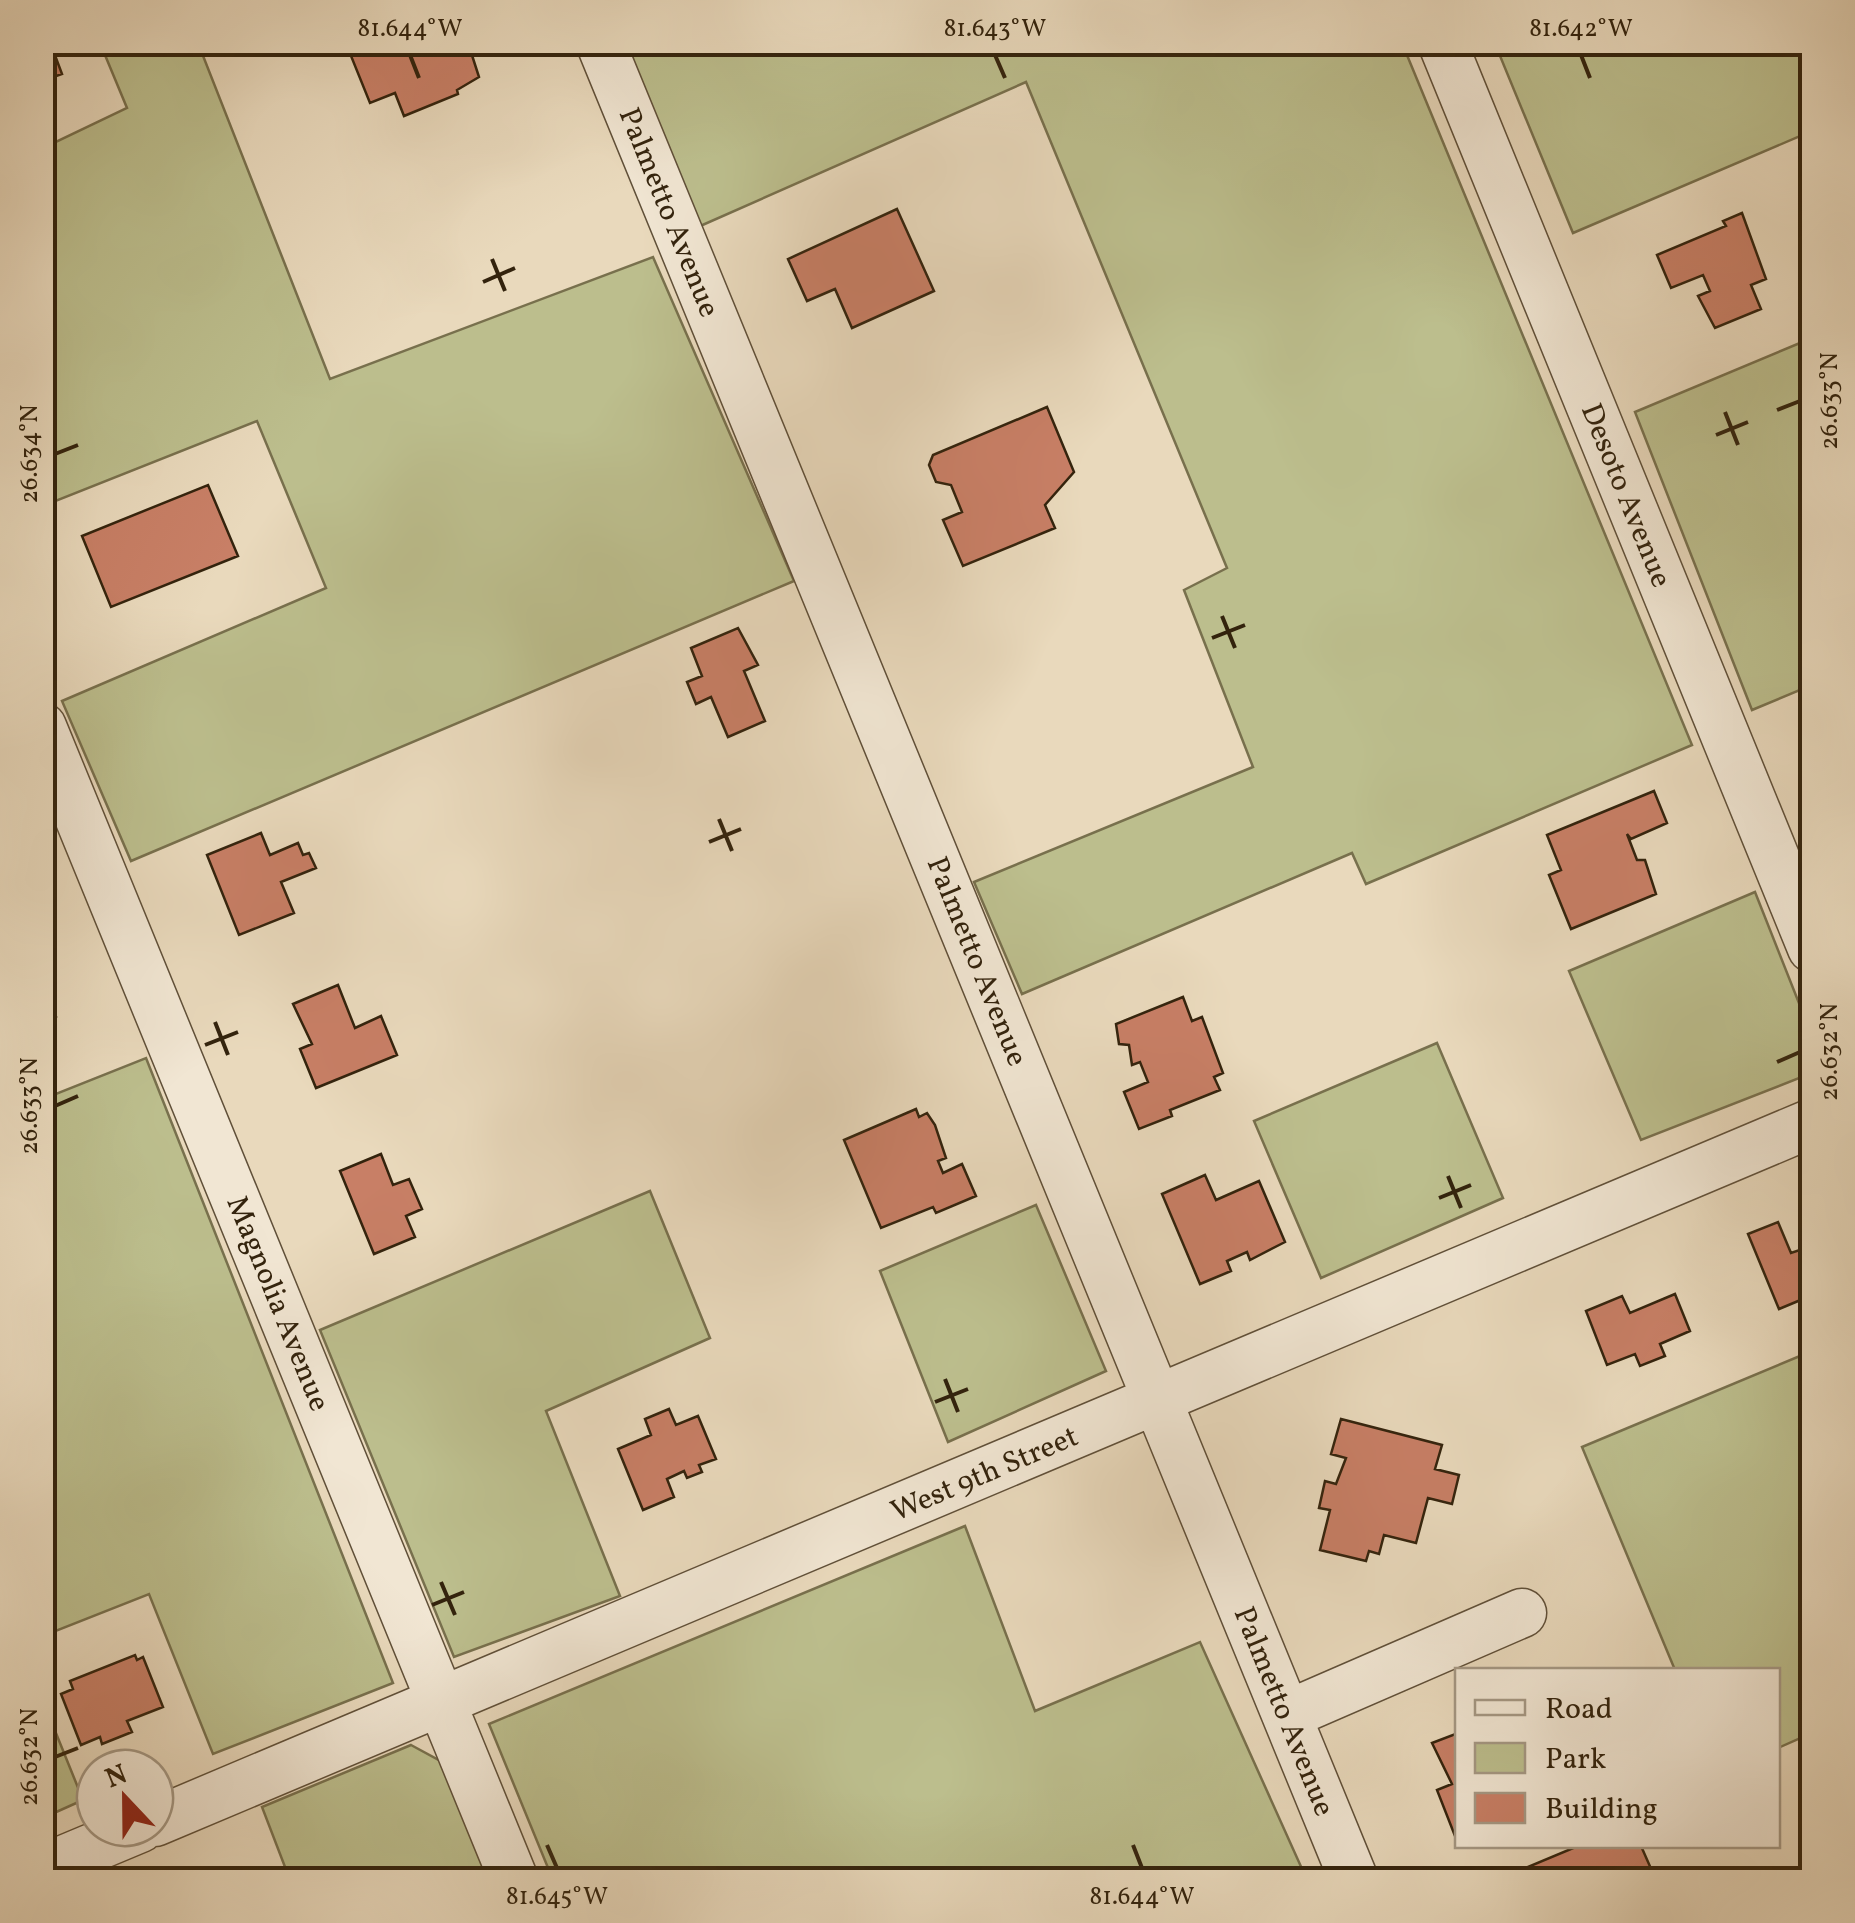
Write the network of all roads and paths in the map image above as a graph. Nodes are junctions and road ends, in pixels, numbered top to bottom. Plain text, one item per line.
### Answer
1 (600, 42) edge
2 (1442, 42) edge
3 (42, 727) edge
4 (1812, 948) edge
5 (1812, 1123) edge
6 (1158, 1400) junction
7 (1522, 1613) dead end
8 (440, 1702) junction
9 (1286, 1715) junction
10 (175, 1814) edge
11 (92, 1848) edge
12 (42, 1869) edge
13 (514, 1880) edge
14 (1354, 1880) edge

1 - 6 street, Palmetto Avenue
2 - 4 street, Desoto Avenue
3 - 8 street, Magnolia Avenue
5 - 6 street, West 9th Street
6 - 8 street, West 9th Street
6 - 9 street, Palmetto Avenue
7 - 9 street
8 - 10 street, West 9th Street
8 - 13 street, Magnolia Avenue
9 - 14 street, Palmetto Avenue
11 - 12 street

